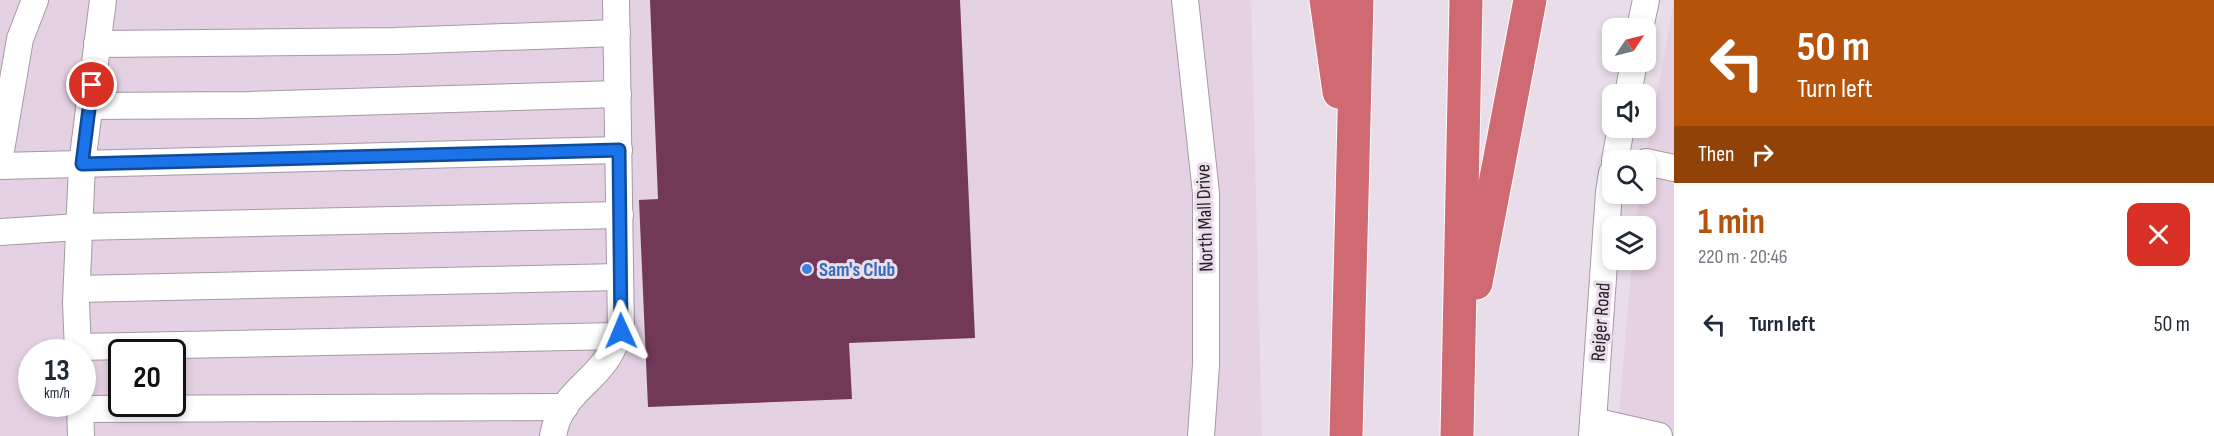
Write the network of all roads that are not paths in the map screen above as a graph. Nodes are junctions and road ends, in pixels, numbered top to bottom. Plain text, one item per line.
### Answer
1 (35, 0) edge
2 (103, 0) edge
3 (616, 0) edge
4 (1185, 0) edge
5 (1326, 0) edge
6 (1357, 0) edge
7 (1466, 0) edge
8 (1530, 0) edge
9 (1646, 0) edge
10 (1642, 18) edge
11 (617, 33) junction
12 (10, 39) edge
13 (97, 44) junction
14 (618, 94) junction
15 (89, 106) junction
16 (3, 118) edge
17 (619, 150) junction
18 (0, 156) edge
19 (82, 164) junction
20 (1656, 164) edge
21 (0, 166) edge
22 (1674, 168) edge
23 (1352, 180) junction
24 (1608, 204) edge
25 (620, 215) junction
26 (79, 227) junction
27 (0, 232) edge
28 (620, 277) junction
29 (77, 289) junction
30 (619, 336) junction
31 (78, 339) edge
32 (96, 350) edge
33 (1458, 379) junction
34 (96, 406) edge
35 (565, 407) junction
36 (80, 417) edge
37 (1593, 429) edge
38 (81, 436) edge
39 (553, 436) edge
40 (1201, 436) edge
41 (1346, 436) edge
42 (1457, 436) edge
43 (1659, 436) edge

1 - 12 street
2 - 13 street
3 - 11 street
4 - 40 street, North Mall Drive
5 - 23 highway
6 - 23 highway
7 - 33 highway
8 - 33 highway
9 - 10 street
11 - 13 street
11 - 14 street
12 - 16 street
13 - 15 street
14 - 15 street
14 - 17 street
15 - 19 street
16 - 18 street
17 - 19 street
17 - 25 street
19 - 21 street
19 - 26 street
20 - 22 street
23 - 41 highway
24 - 37 street, Reiger Road
25 - 26 street
25 - 28 street
26 - 27 street
26 - 29 street
28 - 29 street
28 - 30 street
29 - 31 street
30 - 32 street
30 - 35 street
33 - 42 highway
34 - 35 street
35 - 39 street
36 - 38 street
37 - 43 street

